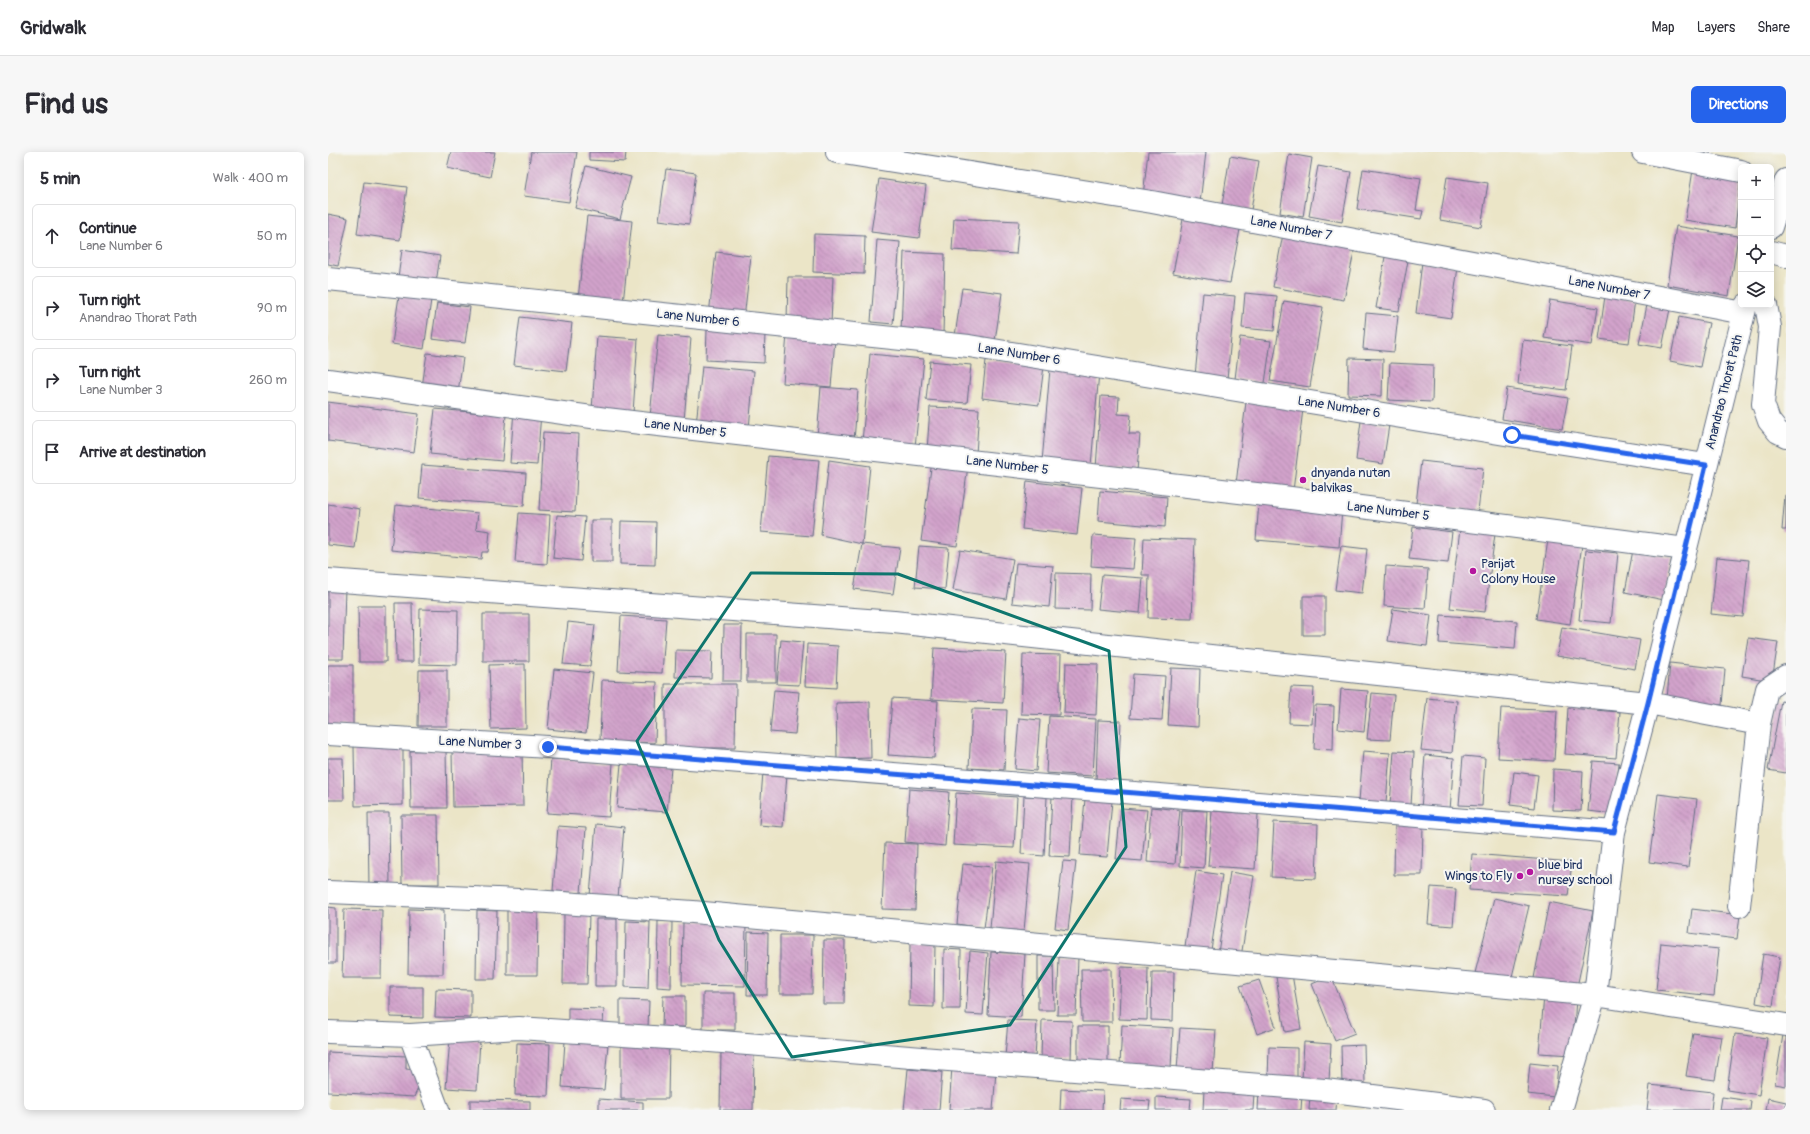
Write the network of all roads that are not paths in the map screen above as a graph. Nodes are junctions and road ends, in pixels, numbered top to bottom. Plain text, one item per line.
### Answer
1 (837, 152) edge
2 (1643, 152) edge
3 (1738, 170) edge
4 (1774, 177) edge
5 (1786, 180) edge
6 (1774, 218) edge
7 (1774, 253) edge
8 (1786, 256) edge
9 (328, 279) edge
10 (1767, 308) edge
11 (1745, 309) edge
12 (328, 380) edge
13 (1786, 436) edge
14 (1706, 465) junction
15 (1686, 549) junction
16 (328, 580) edge
17 (1786, 676) edge
18 (1648, 703) junction
19 (1759, 724) junction
20 (328, 734) edge
21 (1614, 832) junction
22 (328, 892) edge
23 (1739, 906) dead end
24 (1595, 995) junction
25 (1786, 1025) edge
26 (328, 1032) edge
27 (410, 1035) junction
28 (438, 1110) edge
29 (1484, 1110) edge
30 (1561, 1110) edge

1 - 11 street, Lane Number 7
2 - 3 street
4 - 5 street
5 - 6 street
7 - 8 street
9 - 14 street, Lane Number 6
10 - 13 street
11 - 14 street, Anandrao Thorat Path
12 - 15 street, Lane Number 5
14 - 15 street, Anandrao Thorat Path
15 - 18 street, Anandrao Thorat Path
16 - 18 street
17 - 19 street
18 - 19 street
18 - 21 street, Anandrao Thorat Path
19 - 23 street
20 - 21 street, Lane Number 3
21 - 24 street, Anandrao Thorat Path
22 - 24 street
24 - 25 street
24 - 30 street, Anandrao Thorat Path
26 - 27 street
27 - 28 street
27 - 29 street

